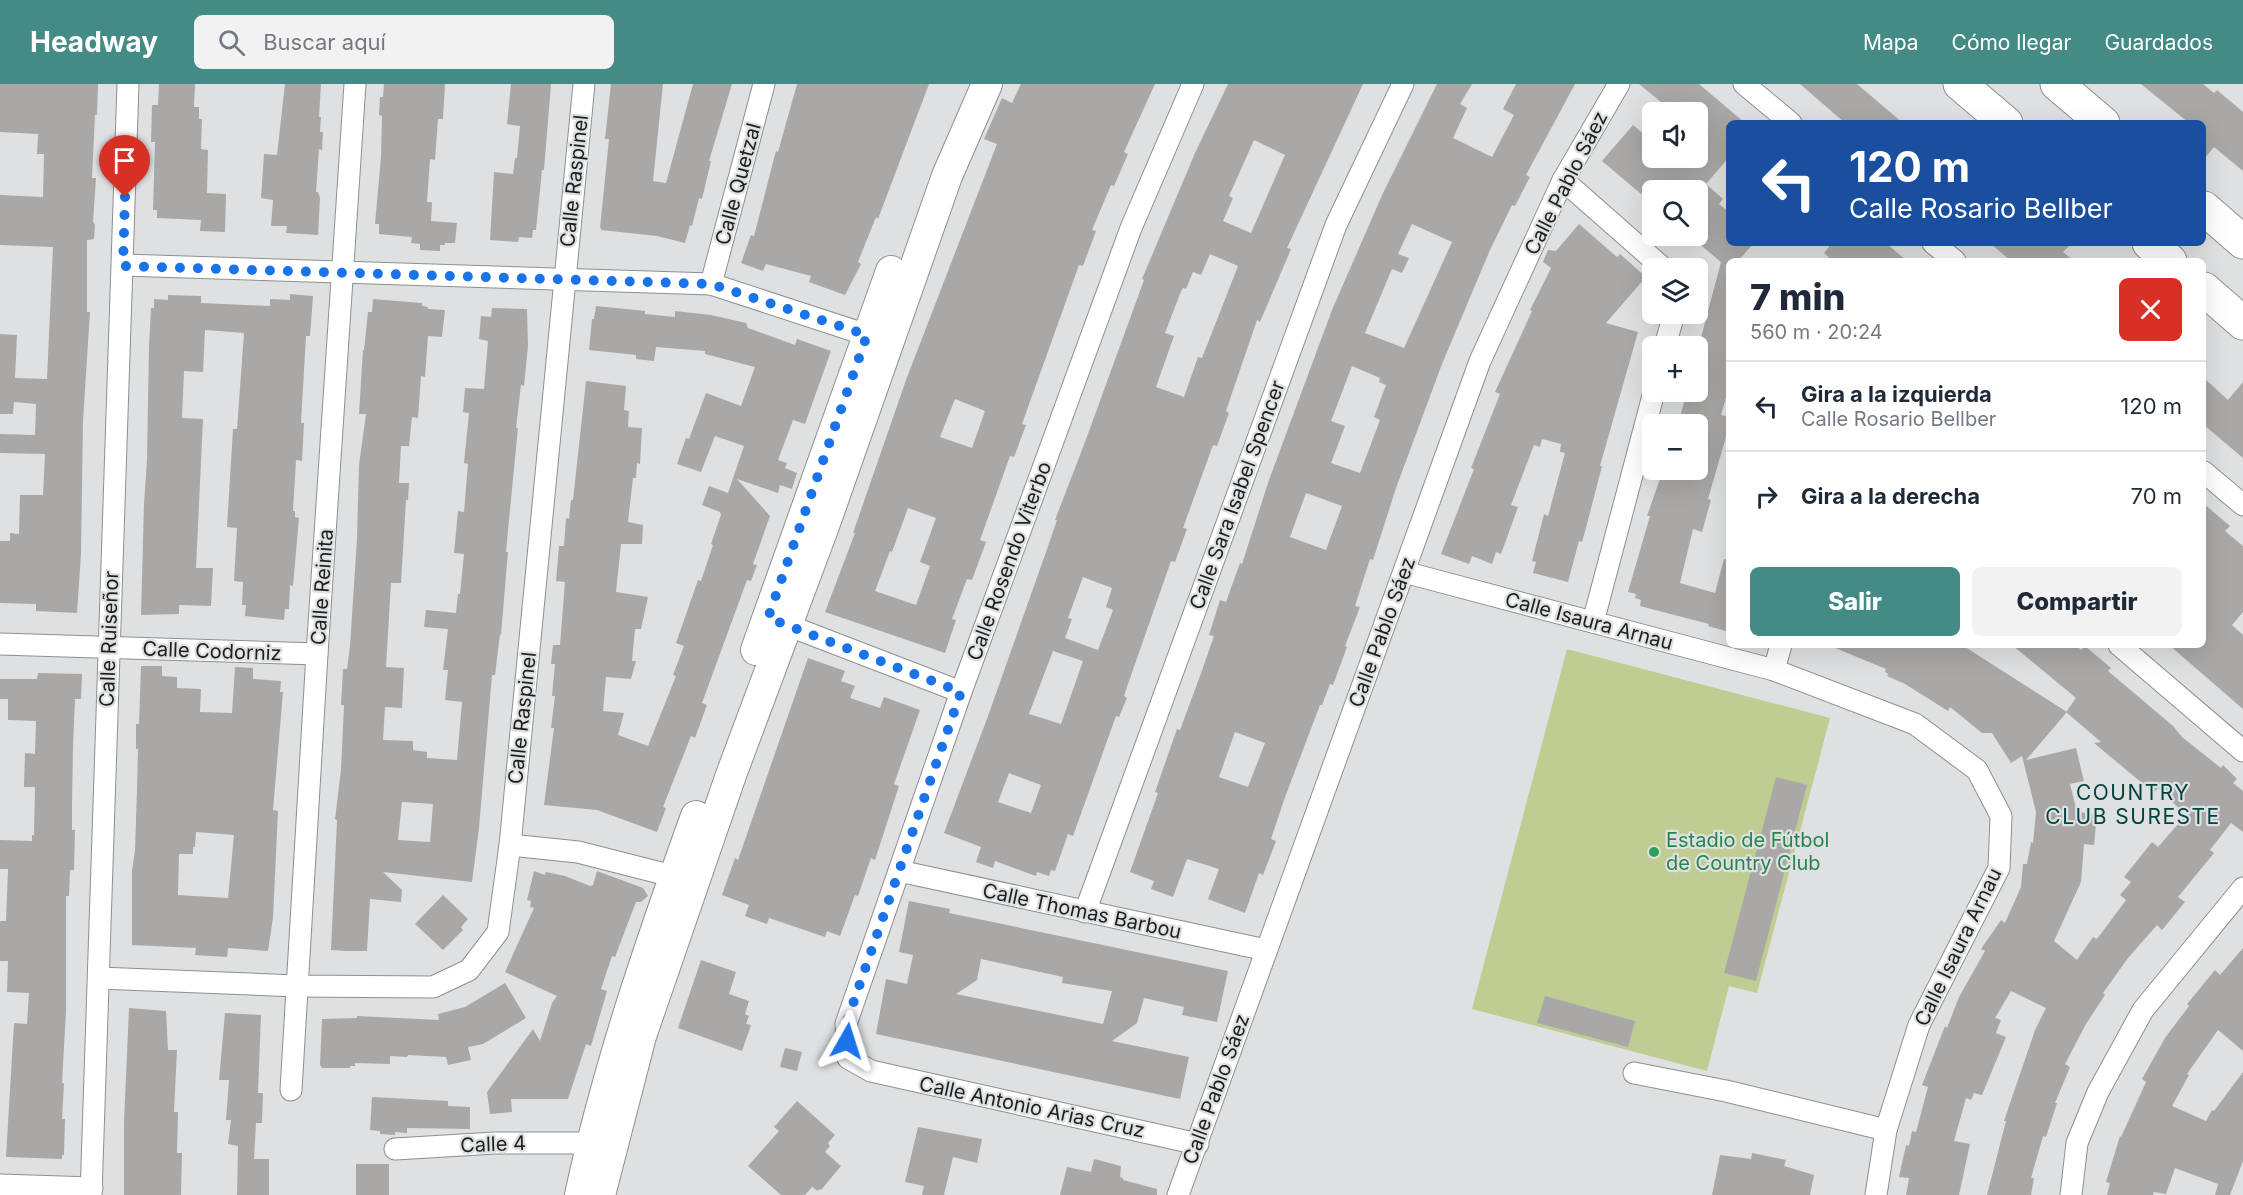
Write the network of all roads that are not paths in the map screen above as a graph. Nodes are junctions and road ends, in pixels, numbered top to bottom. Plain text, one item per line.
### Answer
1 (128, 84) edge
2 (355, 84) edge
3 (584, 84) edge
4 (764, 84) edge
5 (965, 84) edge
6 (987, 84) edge
7 (1193, 84) edge
8 (1403, 84) edge
9 (1619, 84) edge
10 (1744, 84) edge
11 (1960, 84) edge
12 (2057, 84) edge
13 (1787, 120) edge
14 (2002, 120) edge
15 (2099, 120) edge
16 (1563, 180) junction
17 (2206, 210) edge
18 (2243, 242) edge
19 (2152, 246) edge
20 (1652, 258) edge
21 (2166, 258) edge
22 (123, 266) junction
23 (344, 272) junction
24 (565, 279) junction
25 (711, 284) junction
26 (2206, 291) edge
27 (2243, 323) edge
28 (867, 335) junction
29 (1650, 402) edge
30 (2206, 474) edge
31 (2243, 505) edge
32 (1404, 572) junction
33 (778, 622) junction
34 (1593, 622) junction
35 (0, 644) edge
36 (109, 647) junction
37 (1780, 648) edge
38 (2123, 648) edge
39 (317, 654) junction
40 (1774, 670) junction
41 (961, 692) junction
42 (2243, 751) edge
43 (510, 845) junction
44 (899, 871) junction
45 (685, 879) junction
46 (2243, 888) edge
47 (1085, 912) junction
48 (1266, 950) junction
49 (99, 978) junction
50 (297, 986) junction
51 (867, 1069) joint
52 (1634, 1073) dead end
53 (291, 1090) dead end
54 (1886, 1130) junction
55 (591, 1143) junction
56 (1198, 1144) junction
57 (395, 1149) dead end
58 (0, 1185) edge
59 (92, 1192) edge
60 (580, 1195) edge
61 (600, 1195) edge
62 (1178, 1195) edge
63 (1876, 1195) edge
64 (2071, 1195) edge

1 - 22 street, Calle Ruiseñor
2 - 23 street, Calle Reinita
3 - 24 street, Calle Raspinel
4 - 25 street, Calle Quetzal
5 - 28 street
6 - 33 street
7 - 41 street, Calle Rosendo Viterbo
8 - 47 street, Calle Sara Isabel Spencer
9 - 16 street, Calle Pablo Sáez
10 - 13 street
11 - 14 main road
12 - 15 main road
16 - 20 street
16 - 32 street, Calle Pablo Sáez
17 - 18 main road
19 - 21 main road
22 - 23 street
22 - 36 street, Calle Ruiseñor
23 - 24 street
23 - 39 street, Calle Reinita
24 - 25 street
24 - 43 street, Calle Raspinel
25 - 28 street
26 - 27 main road
28 - 33 street
29 - 34 street
30 - 31 street
32 - 34 street, Calle Isaura Arnau
32 - 48 street, Calle Pablo Sáez
33 - 41 street
33 - 45 street
34 - 40 street, Calle Isaura Arnau
35 - 36 street, Calle Codorniz
36 - 39 street, Calle Codorniz
36 - 49 street, Calle Ruiseñor
37 - 40 street
38 - 42 street
39 - 50 street, Calle Reinita
40 - 54 street, Calle Isaura Arnau
41 - 44 street, Calle Rosendo Viterbo
43 - 45 street
43 - 50 street, Calle Raspinel
44 - 47 street, Calle Thomas Barbou
44 - 51 street, Calle Rosendo Viterbo
45 - 55 street
45 - 61 street
46 - 64 street
47 - 48 street, Calle Thomas Barbou
48 - 56 street, Calle Pablo Sáez
49 - 50 street, Calle Raspinel
49 - 59 street, Calle Ruiseñor
50 - 53 street, Calle Reinita
51 - 56 street, Calle Antonio Arias Cruz
52 - 54 street
54 - 63 street, Calle Isaura Arnau
55 - 57 street, Calle 4
55 - 60 street
56 - 62 street, Calle Pablo Sáez
58 - 59 street

